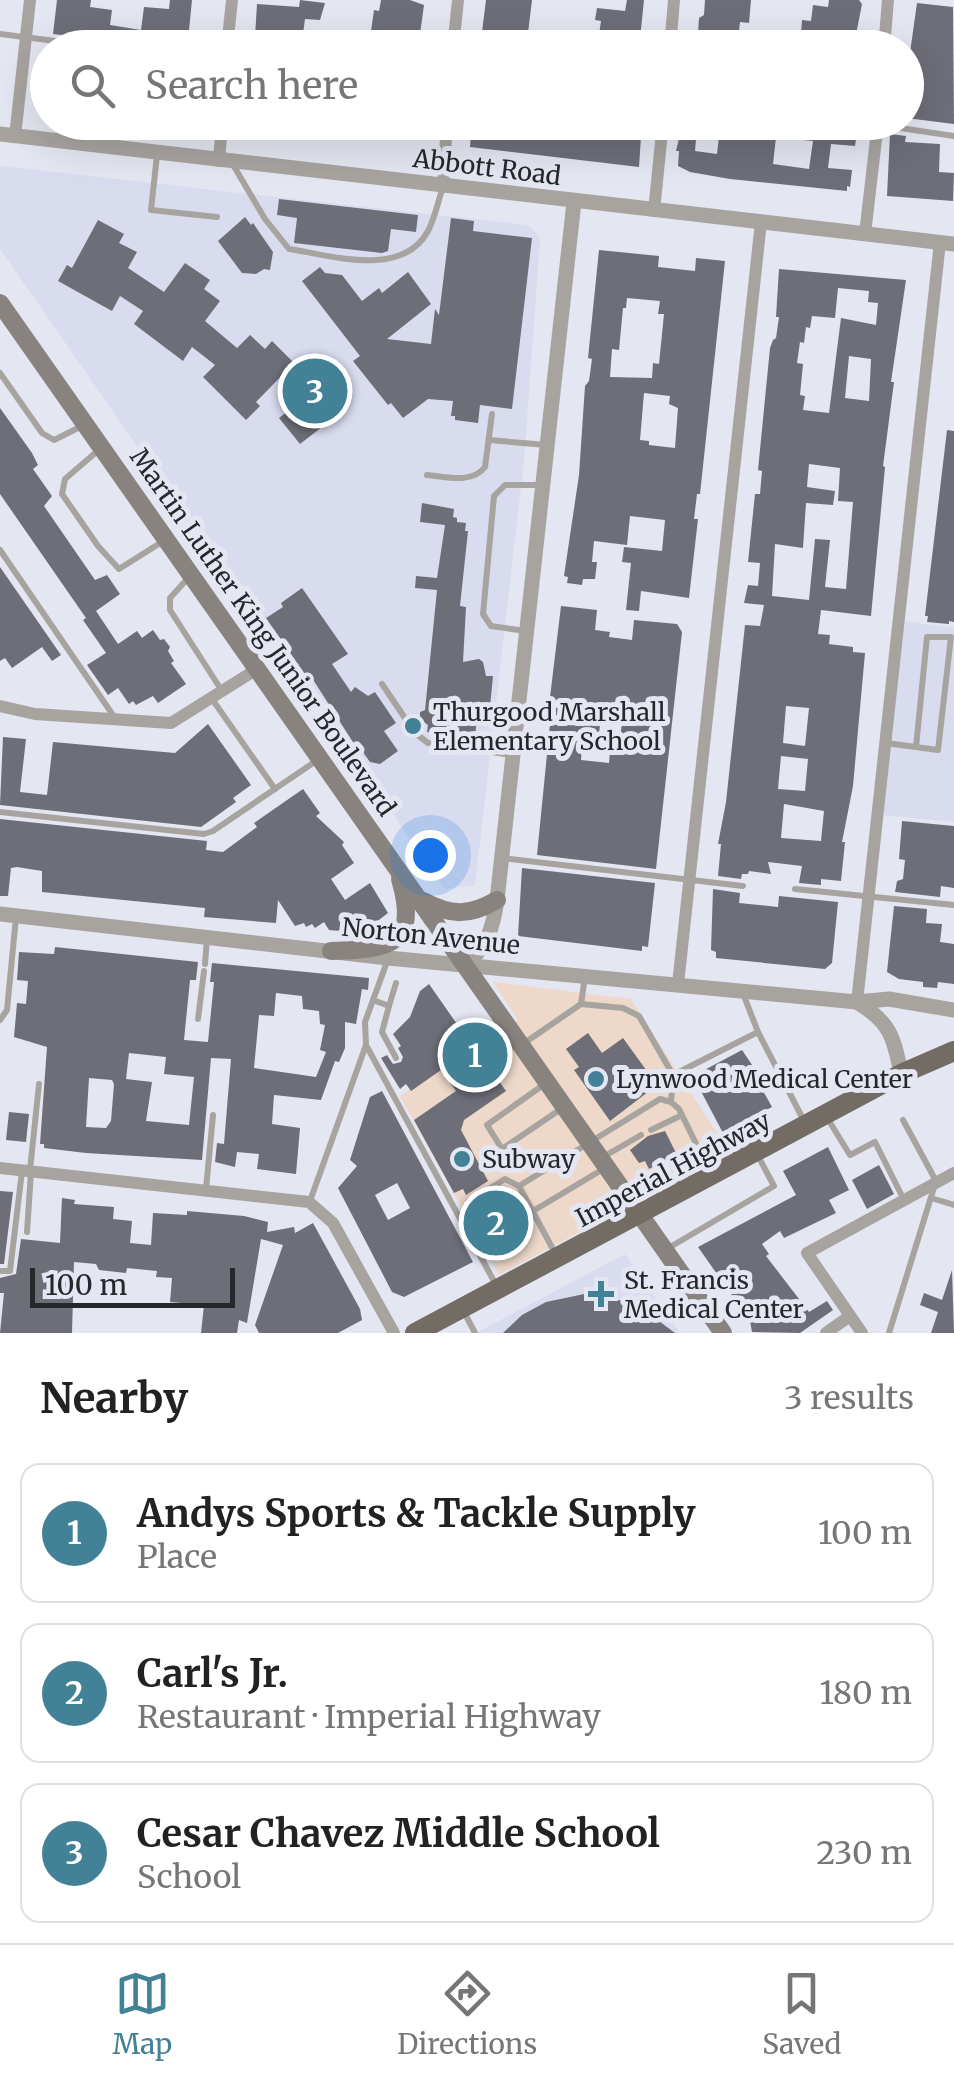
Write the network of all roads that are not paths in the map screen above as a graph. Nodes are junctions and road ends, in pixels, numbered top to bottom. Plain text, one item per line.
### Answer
1 (30, 0) edge
2 (232, 0) edge
3 (458, 0) edge
4 (674, 0) edge
5 (888, 0) edge
6 (229, 30) edge
7 (455, 30) edge
8 (672, 30) edge
9 (886, 30) edge
10 (0, 34) edge
11 (27, 38) junction
12 (30, 38) edge
13 (924, 131) edge
14 (5, 136) edge
15 (954, 136) edge
16 (30, 139) edge
17 (41, 140) edge
18 (223, 140) edge
19 (446, 140) edge
20 (662, 140) edge
21 (875, 140) edge
22 (157, 153) junction
23 (225, 161) junction
24 (443, 186) junction
25 (574, 202) junction
26 (654, 211) junction
27 (217, 217) dead end
28 (760, 222) junction
29 (865, 234) junction
30 (947, 243) edge
31 (1, 302) edge
32 (0, 373) edge
33 (492, 414) dead end
34 (86, 424) junction
35 (489, 440) junction
36 (548, 445) junction
37 (102, 448) junction
38 (427, 476) dead end
39 (544, 485) junction
40 (166, 539) junction
41 (0, 550) edge
42 (191, 574) junction
43 (528, 632) junction
44 (258, 670) junction
45 (382, 684) dead end
46 (217, 696) junction
47 (0, 706) edge
48 (117, 720) junction
49 (884, 743) junction
50 (916, 747) junction
51 (514, 755) junction
52 (321, 758) junction
53 (275, 789) junction
54 (0, 812) edge
55 (502, 858) junction
56 (396, 864) junction
57 (689, 879) junction
58 (742, 886) dead end
59 (795, 889) dead end
60 (868, 895) junction
61 (421, 900) junction
62 (497, 900) junction
63 (954, 905) edge
64 (8, 915) edge
65 (207, 937) junction
66 (331, 951) junction
67 (388, 958) junction
68 (466, 966) junction
69 (585, 976) junction
70 (396, 983) dead end
71 (678, 984) junction
72 (741, 990) junction
73 (373, 1000) junction
74 (857, 1002) junction
75 (582, 1004) junction
76 (388, 1006) junction
77 (954, 1010) edge
78 (0, 1020) edge
79 (198, 1020) dead end
80 (758, 1032) junction
81 (366, 1045) junction
82 (521, 1046) junction
83 (954, 1051) edge
84 (396, 1058) dead end
85 (673, 1074) junction
86 (901, 1074) junction
87 (547, 1082) junction
88 (39, 1084) dead end
89 (671, 1102) junction
90 (564, 1107) junction
91 (213, 1115) dead end
92 (826, 1115) junction
93 (682, 1116) junction
94 (903, 1120) dead end
95 (806, 1126) junction
96 (651, 1130) dead end
97 (641, 1135) dead end
98 (756, 1153) junction
99 (598, 1157) junction
100 (0, 1168) edge
101 (28, 1171) junction
102 (954, 1173) edge
103 (712, 1177) junction
104 (936, 1182) junction
105 (519, 1186) junction
106 (206, 1189) junction
107 (932, 1198) junction
108 (904, 1200) junction
109 (309, 1202) junction
110 (954, 1205) edge
111 (532, 1211) junction
112 (640, 1216) junction
113 (27, 1232) dead end
114 (664, 1250) junction
115 (479, 1253) junction
116 (558, 1259) junction
117 (0, 1271) edge
118 (498, 1290) junction
119 (462, 1308) junction
120 (850, 1316) junction
121 (394, 1333) edge
122 (415, 1333) edge
123 (474, 1333) edge
124 (723, 1333) edge
125 (826, 1333) edge
126 (862, 1333) edge
127 (889, 1333) edge

1 - 11 street
2 - 6 street
3 - 7 street
4 - 8 street
5 - 9 street
10 - 11 lane
11 - 12 lane
11 - 14 street
13 - 15 lane
14 - 16 street, Abbott Road
17 - 22 street, Abbott Road
18 - 23 street
19 - 24 street
20 - 26 street
21 - 29 street
22 - 23 street, Abbott Road
22 - 27 lane
23 - 24 street, Abbott Road
23 - 24 lane
24 - 25 street, Abbott Road
25 - 26 street, Abbott Road
25 - 36 street
26 - 28 street, Abbott Road
28 - 29 street, Abbott Road
28 - 57 street
29 - 30 street, Abbott Road
30 - 49 street
31 - 34 main road, Martin Luther King Junior Boulevard
32 - 34 lane
33 - 35 lane
34 - 37 main road, Martin Luther King Junior Boulevard
35 - 36 lane
35 - 38 lane
36 - 39 street
37 - 40 main road, Martin Luther King Junior Boulevard
37 - 40 lane
39 - 43 street
39 - 43 lane
40 - 42 main road, Martin Luther King Junior Boulevard
41 - 48 lane
42 - 44 main road, Martin Luther King Junior Boulevard
42 - 46 lane
43 - 51 street
44 - 46 street
44 - 52 main road, Martin Luther King Junior Boulevard
45 - 51 lane
46 - 48 street
46 - 53 lane
47 - 48 street
49 - 50 lane
49 - 60 street
50 - 50 lane
51 - 55 street
52 - 53 lane
52 - 56 main road, Martin Luther King Junior Boulevard
53 - 54 lane
55 - 57 lane
55 - 62 street
56 - 61 main road, Martin Luther King Junior Boulevard
56 - 66 main road
57 - 58 lane
57 - 71 street
59 - 60 lane
60 - 63 lane
60 - 74 street
61 - 62 main road
61 - 68 main road, Martin Luther King Junior Boulevard
62 - 68 street
64 - 65 street, Norton Avenue
64 - 78 lane
65 - 66 street, Norton Avenue
65 - 79 lane
66 - 67 street, Norton Avenue
67 - 68 street, Norton Avenue
67 - 73 lane
68 - 69 street, Norton Avenue
68 - 82 main road, Martin Luther King Junior Boulevard
69 - 71 street, Norton Avenue
69 - 75 lane
70 - 76 lane
71 - 72 street, Norton Avenue
72 - 74 street, Norton Avenue
72 - 80 lane
73 - 76 lane
73 - 81 lane
74 - 77 street, Norton Avenue
74 - 86 street
75 - 82 lane
75 - 85 lane
76 - 84 lane
80 - 85 lane
80 - 95 lane
81 - 109 lane
81 - 115 lane
82 - 87 main road, Martin Luther King Junior Boulevard
83 - 86 main road, Imperial Highway
85 - 89 lane
86 - 92 main road, Imperial Highway
87 - 90 main road, Martin Luther King Junior Boulevard
87 - 90 lane
88 - 101 lane
89 - 93 lane
89 - 99 lane
90 - 99 main road, Martin Luther King Junior Boulevard
91 - 106 lane
92 - 95 main road, Imperial Highway
92 - 108 lane
93 - 96 lane
93 - 103 lane
94 - 104 lane
95 - 98 main road, Imperial Highway
97 - 99 lane
98 - 103 main road, Imperial Highway
98 - 114 lane
99 - 105 lane
99 - 111 lane
99 - 112 main road, Martin Luther King Junior Boulevard
100 - 101 street
101 - 106 street
101 - 113 lane
101 - 117 lane
102 - 104 street
103 - 112 main road, Imperial Highway
104 - 107 lane
104 - 108 street
105 - 111 lane
105 - 115 lane
106 - 109 street
107 - 110 lane
107 - 127 lane
108 - 120 street
109 - 121 street
111 - 116 lane
112 - 114 main road, Martin Luther King Junior Boulevard
112 - 116 main road, Imperial Highway
114 - 124 main road, Martin Luther King Junior Boulevard
115 - 118 lane
116 - 118 main road, Imperial Highway
118 - 119 main road, Imperial Highway
119 - 122 main road, Imperial Highway
119 - 123 lane
120 - 125 street
120 - 126 street

